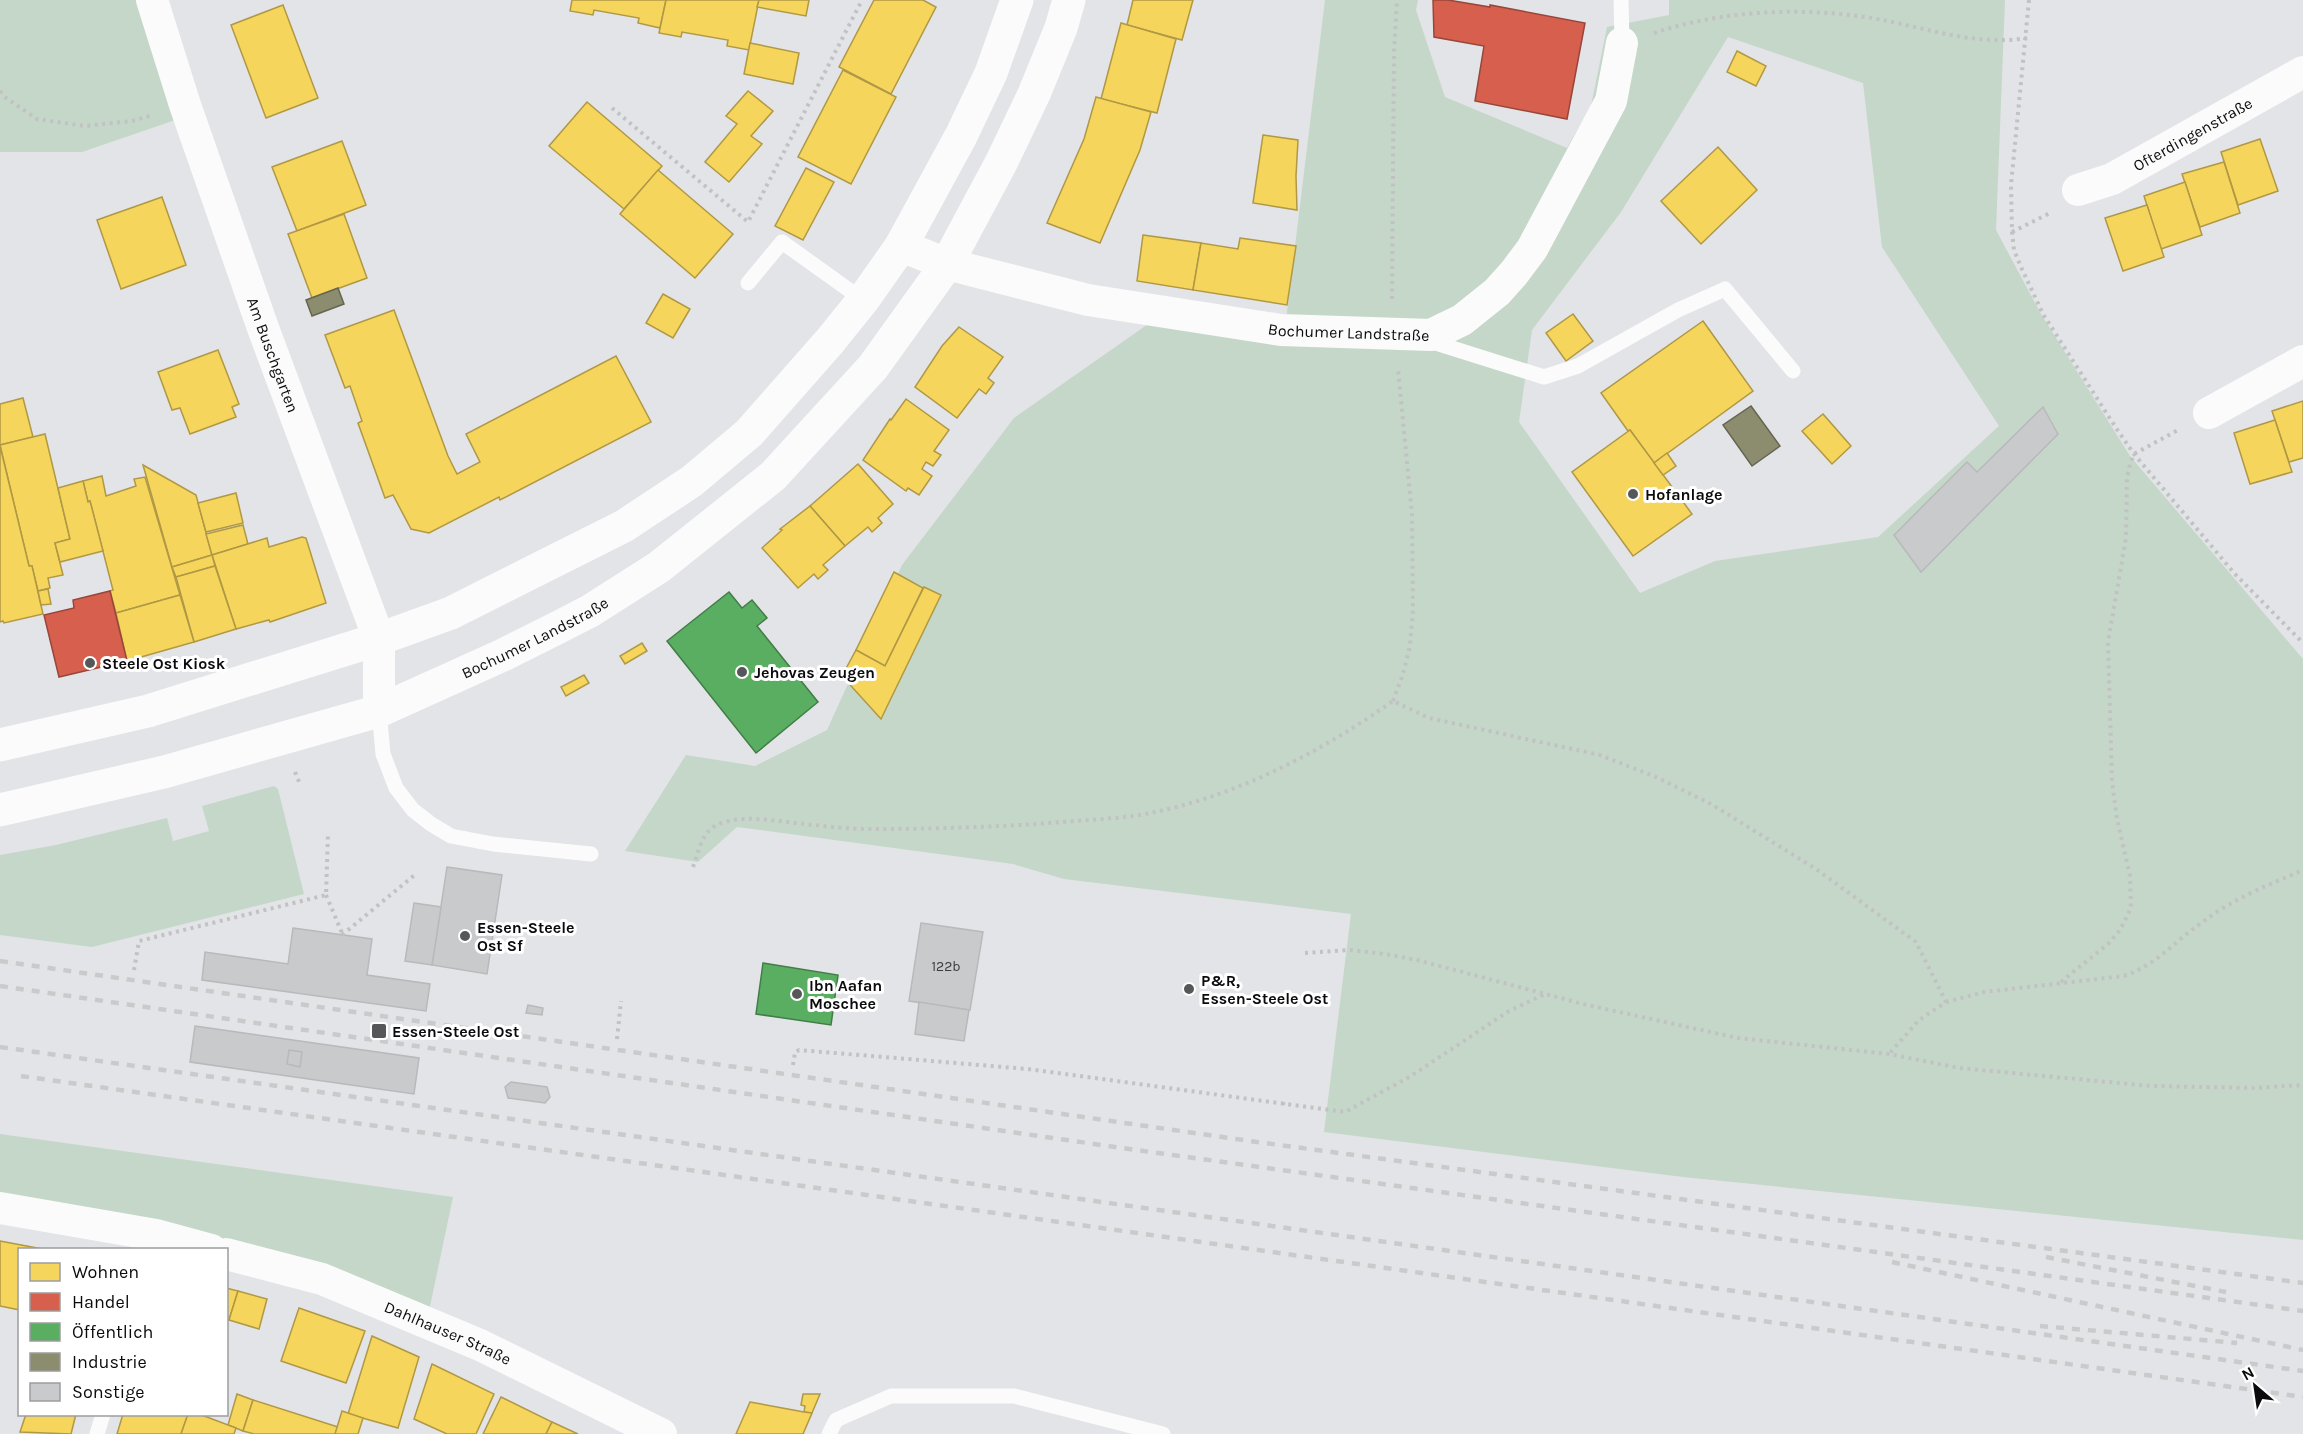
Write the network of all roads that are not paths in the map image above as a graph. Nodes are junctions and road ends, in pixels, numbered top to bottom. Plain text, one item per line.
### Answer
1 (152, 0) edge
2 (1017, 0) edge
3 (1069, 0) edge
4 (1621, 0) edge
5 (1622, 43) joint
6 (2303, 72) edge
7 (2078, 190) road end
8 (901, 246) junction
9 (946, 264) junction
10 (748, 283) dead end
11 (863, 300) junction
12 (1431, 335) junction
13 (2303, 361) edge
14 (1793, 370) dead end
15 (2209, 413) road end
16 (379, 639) junction
17 (379, 711) junction
18 (0, 745) edge
19 (0, 810) edge
20 (591, 854) dead end
21 (0, 1208) edge
22 (154, 1242) edge
23 (197, 1248) edge
24 (228, 1255) edge
25 (102, 1416) edge
26 (97, 1434) edge
27 (661, 1434) edge
28 (829, 1434) edge
29 (1163, 1434) edge

1 - 16 street, Am Buschgarten
2 - 8 main road
3 - 9 main road, Bochumer Landstraße
4 - 5 lane
5 - 12 street, Bochumer Landstraße
6 - 7 street, Ofterdingenstraße
8 - 9 street, Bochumer Landstraße
8 - 11 main road
9 - 12 street, Bochumer Landstraße
9 - 17 main road, Bochumer Landstraße
10 - 11 lane
11 - 16 main road
12 - 14 lane
13 - 15 street
16 - 17 street, Am Buschgarten
16 - 18 main road
17 - 19 main road, Bochumer Landstraße
17 - 20 lane
21 - 22 street
22 - 23 street
24 - 27 street, Dahlhauser Straße
25 - 26 lane
28 - 29 lane

